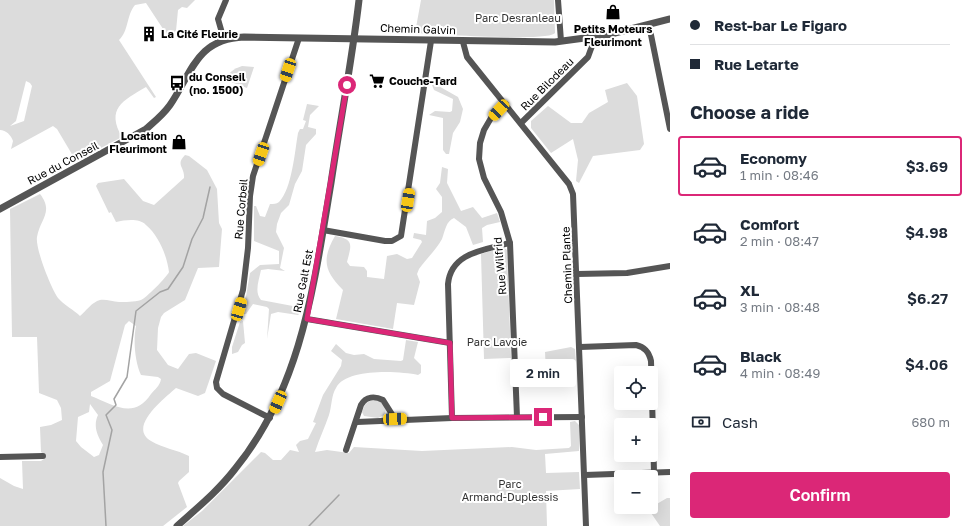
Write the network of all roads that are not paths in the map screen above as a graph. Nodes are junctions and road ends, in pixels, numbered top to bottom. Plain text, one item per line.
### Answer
1 (226, 0) edge
2 (359, 0) edge
3 (558, 0) edge
4 (670, 19) edge
5 (649, 24) junction
6 (299, 38) junction
7 (354, 38) junction
8 (590, 38) junction
9 (224, 40) junction
10 (431, 41) junction
11 (560, 41) junction
12 (463, 42) junction
13 (670, 87) edge
14 (663, 88) junction
15 (506, 104) junction
16 (521, 123) junction
17 (670, 129) edge
18 (0, 209) edge
19 (323, 230) junction
20 (510, 243) junction
21 (670, 266) edge
22 (577, 274) junction
23 (307, 319) junction
24 (450, 343) junction
25 (580, 347) junction
26 (582, 416) junction
27 (270, 418) junction
28 (452, 418) junction
29 (517, 418) junction
30 (395, 419) junction
31 (357, 422) junction
32 (346, 450) dead end
33 (43, 456) dead end
34 (0, 457) edge
35 (654, 470) edge
36 (658, 472) edge
37 (670, 472) edge
38 (614, 474) edge
39 (585, 475) junction
40 (177, 526) edge
41 (586, 526) edge

1 - 9 street
2 - 7 street, Rue Galt Est
3 - 11 street
4 - 5 street, Chemin Galvin
5 - 8 street, Chemin Galvin
5 - 14 street
6 - 7 street, Rue du Conseil
6 - 9 street, Rue du Conseil
6 - 27 street, Rue Corbeil
7 - 10 street, Chemin Galvin
7 - 19 street, Rue Galt Est
8 - 11 street, Chemin Galvin
8 - 16 street, Rue Bilodeau
9 - 18 street, Rue du Conseil
10 - 12 street, Chemin Galvin
10 - 19 street
11 - 12 street, Chemin Galvin
12 - 15 street, Chemin Plante
13 - 14 street
14 - 17 street
15 - 16 street, Chemin Plante
15 - 20 street, Rue Wilfrid
16 - 22 street, Chemin Plante
19 - 23 street, Rue Galt Est
20 - 24 street
20 - 29 street, Rue Wilfrid
21 - 22 street
22 - 25 street, Chemin Plante
23 - 24 street
23 - 27 street, Rue Galt Est
24 - 28 street
25 - 26 street, Chemin Plante
25 - 35 street
26 - 29 street
26 - 39 street, Chemin Plante
27 - 40 street, Rue Galt Est
28 - 29 street
28 - 30 street
30 - 31 street
30 - 31 street
31 - 32 street
33 - 34 street
36 - 37 street
38 - 39 street
39 - 41 street, Chemin Plante

